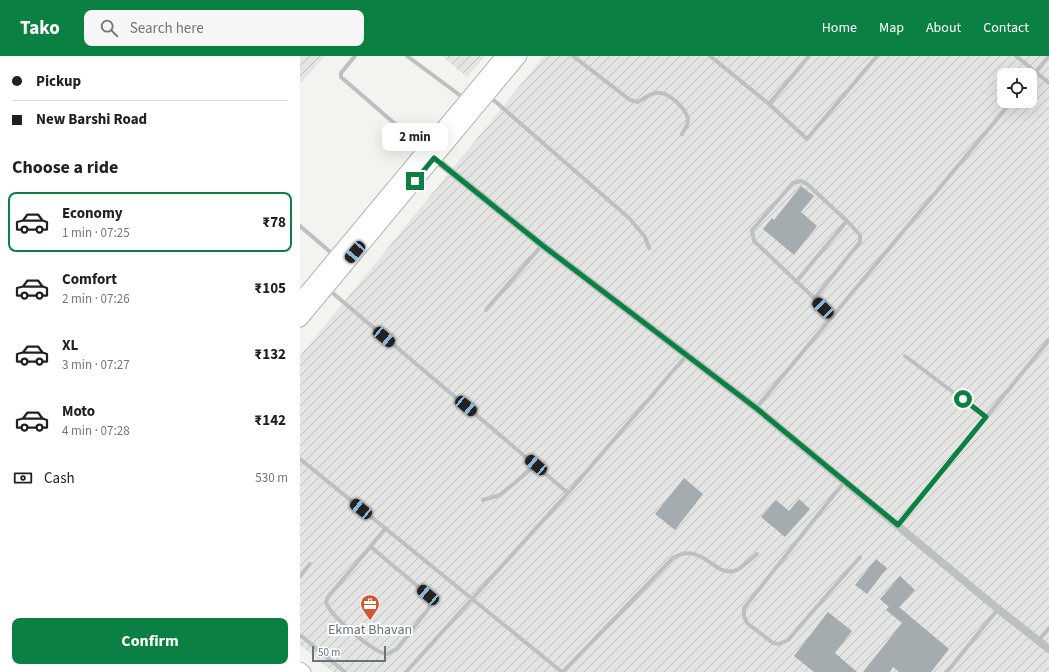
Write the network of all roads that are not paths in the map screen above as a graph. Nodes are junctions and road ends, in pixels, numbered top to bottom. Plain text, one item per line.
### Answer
1 (355, 56) edge
2 (407, 56) edge
3 (504, 56) edge
4 (519, 56) edge
5 (572, 56) edge
6 (710, 56) edge
7 (810, 56) edge
8 (877, 56) edge
9 (1016, 56) edge
10 (1049, 56) edge
11 (1031, 68) edge
12 (1037, 71) edge
13 (1037, 73) edge
14 (1049, 83) edge
15 (488, 94) junction
16 (467, 101) junction
17 (769, 104) junction
18 (1006, 108) edge
19 (682, 134) dead end
20 (430, 154) junction
21 (847, 221) junction
22 (300, 226) edge
23 (542, 245) junction
24 (649, 248) dead end
25 (337, 257) junction
26 (796, 282) junction
27 (326, 288) junction
28 (814, 299) junction
29 (300, 301) edge
30 (486, 310) dead end
31 (832, 316) junction
32 (300, 319) edge
33 (1049, 340) edge
34 (686, 356) junction
35 (905, 356) dead end
36 (756, 408) junction
37 (986, 417) junction
38 (300, 459) edge
39 (536, 465) junction
40 (845, 481) junction
41 (568, 493) junction
42 (483, 500) dead end
43 (898, 525) junction
44 (386, 528) junction
45 (371, 547) junction
46 (757, 554) dead end
47 (860, 557) dead end
48 (310, 564) dead end
49 (300, 576) edge
50 (473, 598) junction
51 (998, 609) junction
52 (1049, 628) edge
53 (300, 635) edge
54 (1039, 640) junction
55 (1049, 649) edge
56 (300, 669) edge
57 (304, 672) edge
58 (345, 672) edge
59 (406, 672) edge
60 (562, 672) edge
61 (947, 672) edge

1 - 20 lane
2 - 16 lane
3 - 16 highway
4 - 15 highway
5 - 19 lane
6 - 17 lane
7 - 17 lane
8 - 17 lane
9 - 11 lane
10 - 12 lane
13 - 14 lane
15 - 20 highway
15 - 24 lane
16 - 20 highway
18 - 31 lane
20 - 23 street
20 - 25 highway
20 - 27 highway
21 - 26 lane
21 - 26 lane
21 - 28 lane
22 - 25 lane
23 - 30 lane
23 - 34 street
25 - 29 highway
26 - 28 lane
27 - 32 highway
27 - 39 lane
28 - 31 lane
31 - 36 lane
33 - 37 lane
34 - 36 street
34 - 41 lane
35 - 37 lane
36 - 40 street
37 - 43 lane
38 - 44 lane
39 - 41 lane
39 - 42 lane
40 - 43 street
40 - 47 lane
41 - 50 lane
43 - 51 street
44 - 45 lane
44 - 50 lane
45 - 45 lane
46 - 60 lane
48 - 49 lane
50 - 59 lane
50 - 60 lane
51 - 54 street
51 - 61 lane
52 - 54 lane
53 - 58 lane
54 - 55 street
56 - 57 main road

